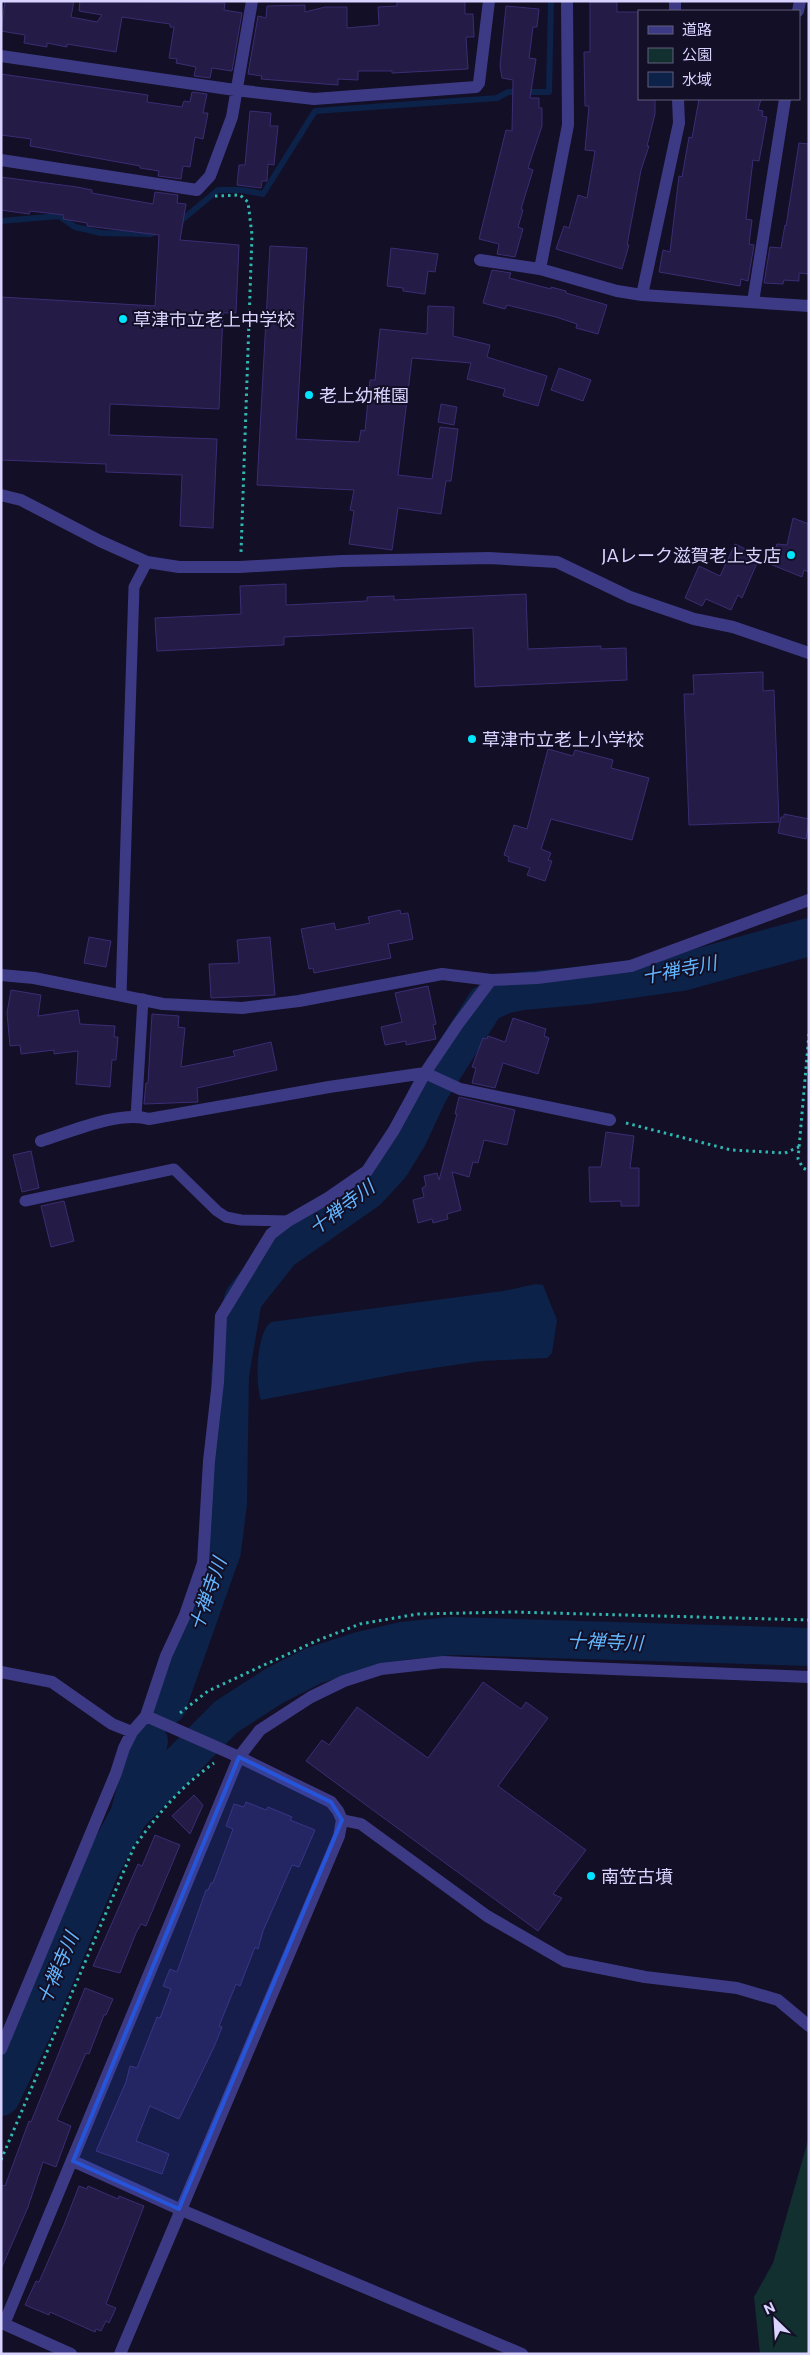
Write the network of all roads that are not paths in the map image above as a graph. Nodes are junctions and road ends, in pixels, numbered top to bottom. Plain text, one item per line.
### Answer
1 (252, 1) edge
2 (489, 1) edge
3 (566, 1) edge
4 (1, 56) edge
5 (235, 90) junction
6 (678, 100) edge
7 (785, 100) edge
8 (1, 160) edge
9 (480, 260) dead end
10 (540, 269) junction
11 (642, 295) junction
12 (753, 302) junction
13 (809, 306) edge
14 (1, 495) edge
15 (147, 562) junction
16 (809, 653) edge
17 (809, 900) edge
18 (1, 975) edge
19 (491, 980) junction
20 (121, 995) junction
21 (142, 999) junction
22 (434, 1078) junction
23 (136, 1116) junction
24 (610, 1120) road end
25 (41, 1141) dead end
26 (25, 1201) dead end
27 (288, 1221) junction
28 (1, 1672) edge
29 (809, 1677) edge
30 (146, 1716) junction
31 (132, 1732) junction
32 (234, 1755) junction
33 (342, 1820) junction
34 (809, 2026) edge
35 (1, 2049) edge
36 (73, 2161) junction
37 (179, 2209) junction
38 (71, 2354) edge
39 (120, 2354) edge
40 (522, 2354) edge

1 - 5 street
2 - 5 street
3 - 10 street
4 - 5 street
5 - 8 street
6 - 11 street
7 - 12 street
9 - 10 street
10 - 11 street
11 - 12 street
12 - 13 street
14 - 15 street
15 - 16 street
15 - 20 lane
17 - 19 street
18 - 20 street
19 - 21 street
19 - 22 street
20 - 21 street
21 - 23 lane
22 - 23 street
22 - 24 street
22 - 27 street
23 - 25 street
26 - 27 lane
27 - 30 street
28 - 31 street
29 - 32 street
30 - 31 street
30 - 32 street
31 - 35 street
32 - 33 street
32 - 36 street
33 - 34 street
33 - 37 street
36 - 37 street
36 - 38 street
37 - 39 street
37 - 40 street

